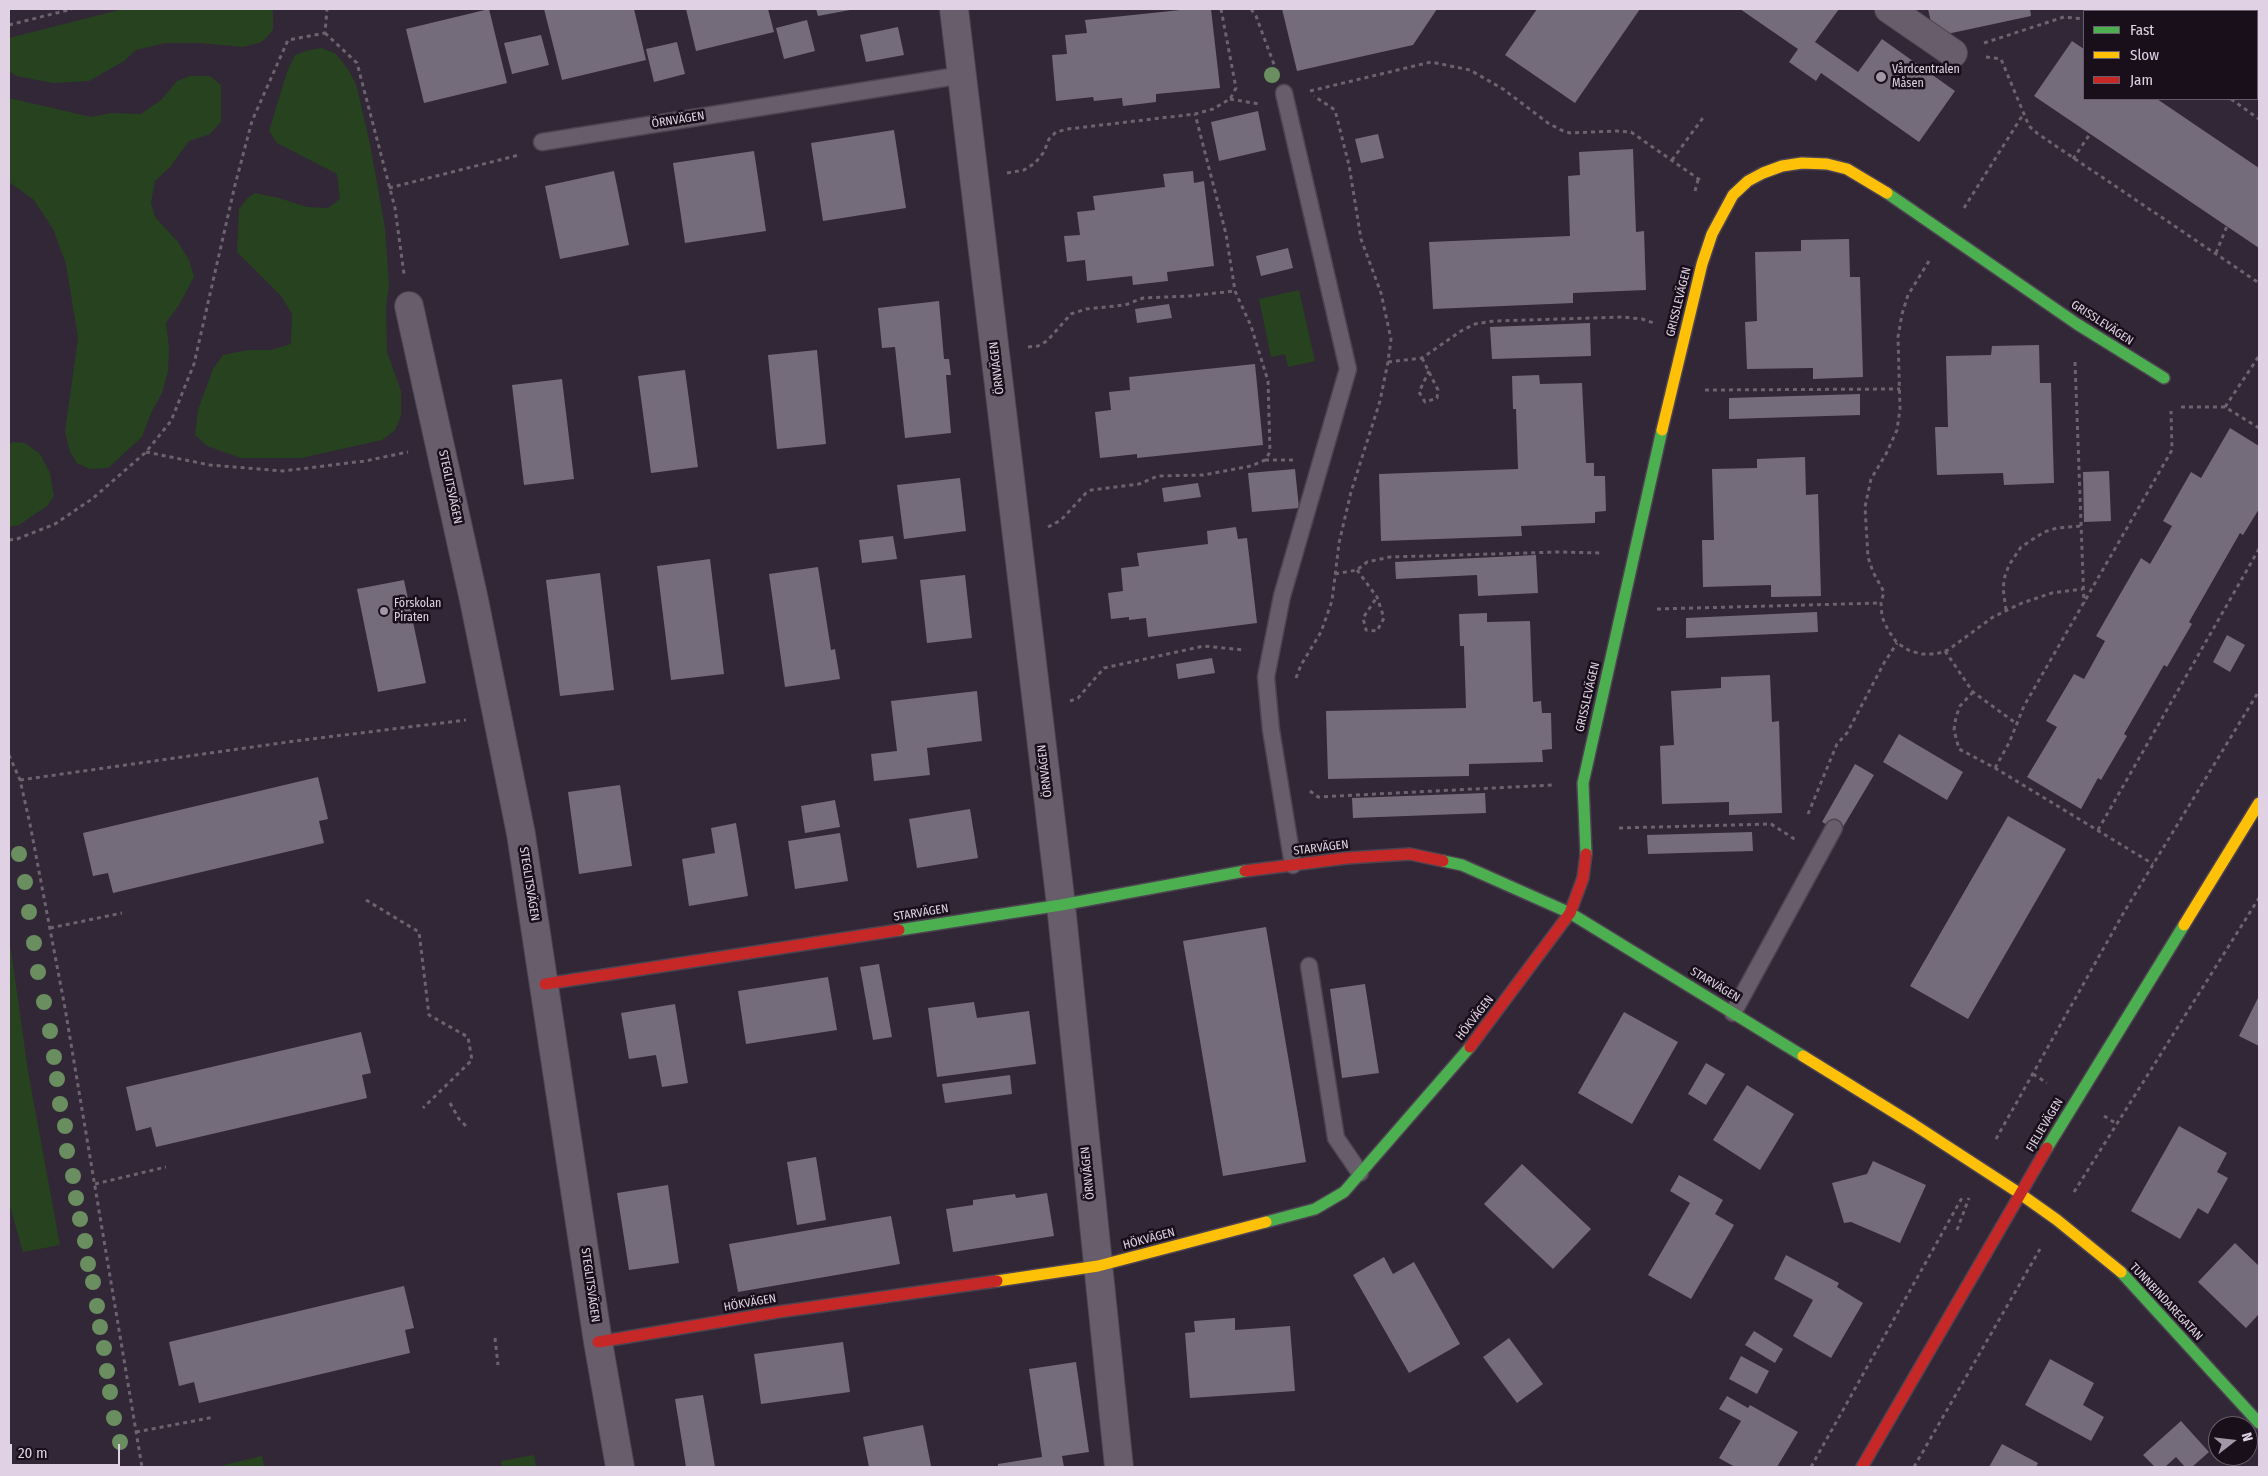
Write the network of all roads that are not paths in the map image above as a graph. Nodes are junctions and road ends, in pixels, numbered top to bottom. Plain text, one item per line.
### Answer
1 (954, 9) edge
2 (1889, 9) edge
3 (1953, 53) road end
4 (963, 75) junction
5 (1284, 93) dead end
6 (542, 142) road end
7 (408, 306) road end
8 (2164, 378) dead end
9 (2259, 803) edge
10 (1834, 828) dead end
11 (1293, 865) junction
12 (1061, 905) junction
13 (1570, 913) junction
14 (1309, 966) dead end
15 (544, 984) junction
16 (1733, 1013) junction
17 (1360, 1173) junction
18 (2019, 1193) junction
19 (1098, 1266) junction
20 (598, 1342) junction
21 (2259, 1423) edge
22 (620, 1467) edge
23 (1118, 1467) edge
24 (1862, 1467) edge

1 - 4 street, ÖRNVÄGEN
2 - 3 street
4 - 6 lane, ÖRNVÄGEN
4 - 12 street, ÖRNVÄGEN
5 - 11 lane
7 - 15 street, STEGLITSVÄGEN
8 - 13 street, GRISSLEVÄGEN
9 - 18 street, FJELIEVÄGEN
10 - 16 lane
11 - 12 street, STARVÄGEN
11 - 13 street, STARVÄGEN
12 - 15 street, STARVÄGEN
12 - 19 street, ÖRNVÄGEN
13 - 16 street, STARVÄGEN
13 - 17 street, HÖKVÄGEN
14 - 17 lane
15 - 20 street, STEGLITSVÄGEN
16 - 18 street, STARVÄGEN
17 - 19 street, HÖKVÄGEN
18 - 21 street, TUNNBINDAREGATAN
18 - 24 street, FJELIEVÄGEN
19 - 20 street, HÖKVÄGEN
19 - 23 street, ÖRNVÄGEN
20 - 22 street, STEGLITSVÄGEN

